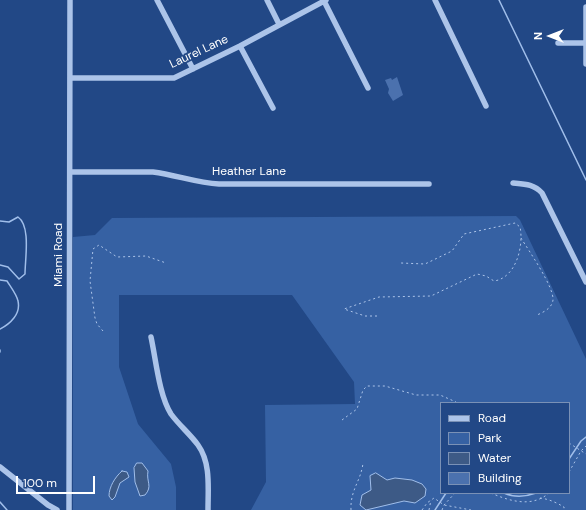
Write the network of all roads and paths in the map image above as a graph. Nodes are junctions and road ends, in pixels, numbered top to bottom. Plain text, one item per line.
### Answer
1 (70, 0) edge
2 (156, 0) edge
3 (267, 0) edge
4 (325, 0) edge
5 (435, 0) edge
6 (586, 7) edge
7 (279, 24) junction
8 (558, 43) dead end
9 (585, 43) edge
10 (240, 46) junction
11 (586, 64) edge
12 (193, 69) junction
13 (70, 78) junction
14 (368, 88) dead end
15 (486, 106) dead end
16 (273, 108) dead end
17 (70, 172) junction
18 (429, 184) dead end
19 (513, 184) dead end
20 (521, 237) junction
21 (166, 263) dead end
22 (401, 263) dead end
23 (586, 282) edge
24 (537, 315) dead end
25 (377, 316) dead end
26 (104, 331) dead end
27 (151, 337) dead end
28 (456, 402) edge
29 (342, 420) dead end
30 (570, 444) edge
31 (586, 446) edge
32 (580, 451) junction
33 (586, 454) edge
34 (363, 463) dead end
35 (0, 467) edge
36 (570, 470) edge
37 (454, 494) edge
38 (493, 494) edge
39 (547, 494) edge
40 (540, 498) junction
41 (431, 500) junction
42 (444, 505) junction
43 (57, 510) edge
44 (69, 510) edge
45 (208, 510) edge
46 (351, 510) edge
47 (422, 510) edge
48 (429, 510) edge
49 (442, 510) edge
50 (471, 510) edge
51 (564, 510) edge

1 - 13 street, Miami Road
2 - 12 street
3 - 7 street
4 - 7 street, Laurel Lane
4 - 14 street
5 - 15 street
6 - 9 street
7 - 10 street, Laurel Lane
8 - 9 street
9 - 11 street
10 - 12 street, Laurel Lane
10 - 16 street
12 - 13 street, Laurel Lane
13 - 17 street, Miami Road
17 - 18 street, Heather Lane
17 - 44 street, Miami Road
19 - 23 street
20 - 22 path
20 - 24 path
20 - 25 path
21 - 26 path
27 - 45 street
28 - 29 path
30 - 32 path
31 - 32 path
32 - 33 path
32 - 36 path
34 - 46 path
35 - 43 street
37 - 42 path
38 - 40 path
39 - 40 path
40 - 51 path
41 - 42 path
41 - 47 path
41 - 48 path
42 - 49 path
42 - 50 path

